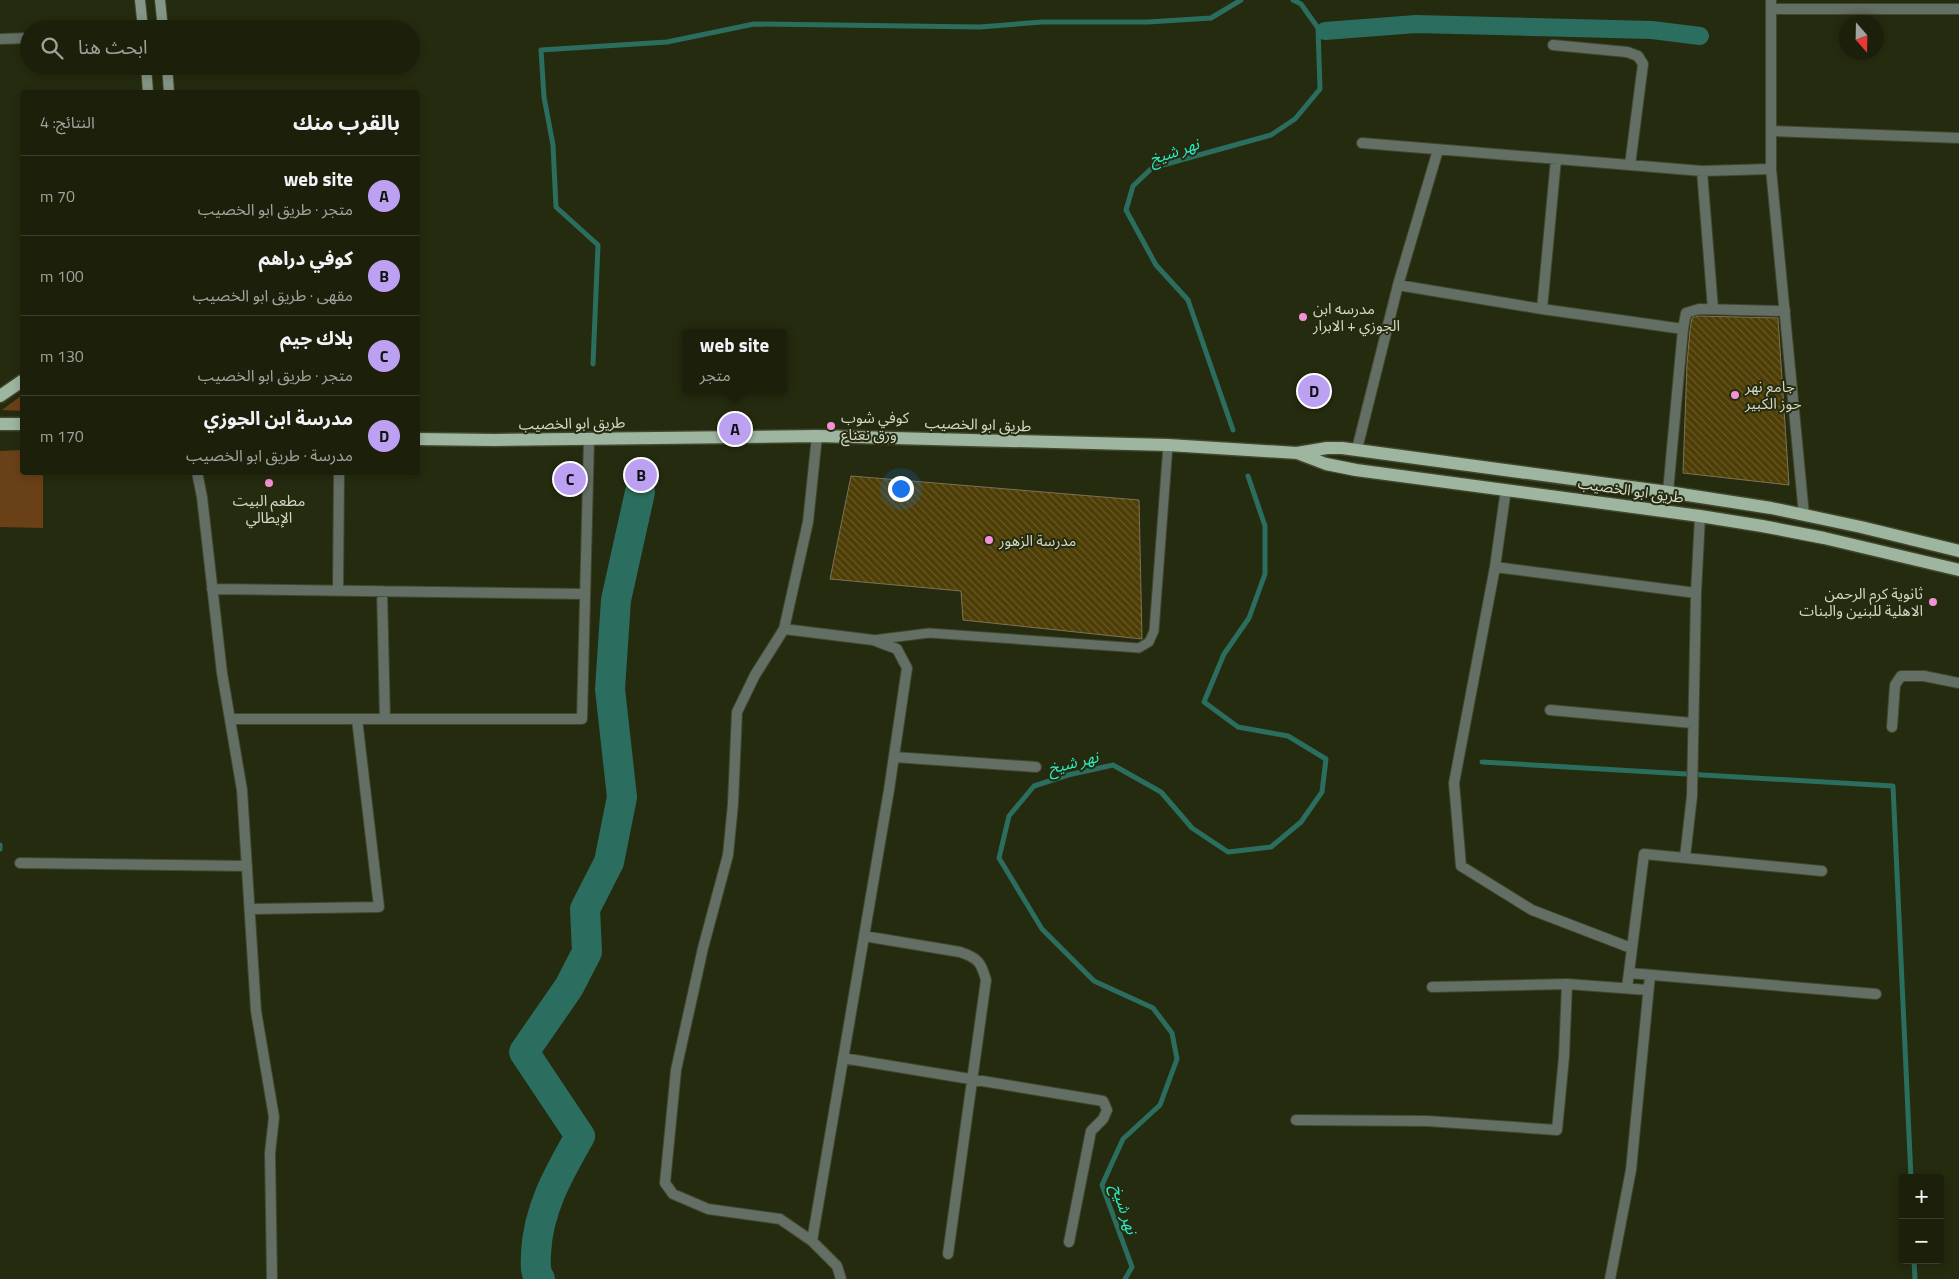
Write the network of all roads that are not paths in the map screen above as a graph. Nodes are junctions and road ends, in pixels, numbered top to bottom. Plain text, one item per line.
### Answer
1 (140, 0) edge
2 (160, 0) edge
3 (1772, 4) edge
4 (1959, 9) edge
5 (142, 20) edge
6 (162, 20) edge
7 (20, 38) edge
8 (0, 39) edge
9 (1553, 44) dead end
10 (147, 75) edge
11 (168, 75) edge
12 (148, 90) edge
13 (169, 90) edge
14 (1772, 131) junction
15 (1959, 138) edge
16 (1362, 143) dead end
17 (1438, 150) junction
18 (1556, 159) junction
19 (1630, 165) junction
20 (1771, 169) junction
21 (1702, 171) junction
22 (1398, 285) junction
23 (1542, 309) junction
24 (1713, 309) junction
25 (1785, 311) junction
26 (1683, 329) junction
27 (20, 383) edge
28 (0, 396) edge
29 (0, 424) edge
30 (20, 424) edge
31 (818, 436) junction
32 (420, 439) edge
33 (589, 439) junction
34 (1168, 445) junction
35 (1357, 449) junction
36 (1297, 453) junction
37 (198, 475) edge
38 (339, 475) edge
39 (1506, 489) junction
40 (1668, 492) junction
41 (1804, 515) junction
42 (1700, 516) junction
43 (1959, 551) edge
44 (1495, 568) junction
45 (1959, 570) edge
46 (212, 589) junction
47 (338, 591) junction
48 (382, 591) junction
49 (1696, 593) junction
50 (585, 594) junction
51 (784, 629) junction
52 (873, 640) junction
53 (1959, 683) edge
54 (1550, 710) dead end
55 (230, 719) junction
56 (357, 719) junction
57 (385, 719) junction
58 (1692, 723) junction
59 (1892, 727) dead end
60 (894, 757) junction
61 (1036, 766) dead end
62 (1685, 857) junction
63 (20, 863) dead end
64 (247, 866) junction
65 (1822, 871) dead end
66 (250, 909) junction
67 (864, 936) junction
68 (1631, 948) junction
69 (1629, 973) junction
70 (1650, 975) junction
71 (1567, 984) junction
72 (1432, 987) dead end
73 (1627, 988) junction
74 (1648, 990) junction
75 (1876, 994) dead end
76 (843, 1058) junction
77 (971, 1080) junction
78 (1296, 1120) dead end
79 (812, 1240) junction
80 (1069, 1242) dead end
81 (948, 1254) dead end
82 (272, 1279) edge
83 (841, 1279) edge
84 (1610, 1279) edge

1 - 5 main road
2 - 6 main road
3 - 4 street
3 - 14 street
7 - 8 street
9 - 19 street
10 - 12 main road
11 - 13 main road
14 - 15 street
14 - 20 street
16 - 17 street
17 - 18 street
17 - 22 street
18 - 19 street
18 - 23 street
19 - 21 street
20 - 21 street
20 - 25 street
21 - 24 street
22 - 23 street
22 - 35 street
23 - 26 street
24 - 25 street
24 - 26 street
25 - 41 street
26 - 40 street
27 - 28 main road
29 - 30 main road
31 - 33 main road, طريق ابو الخصيب
31 - 34 main road, طريق ابو الخصيب
31 - 51 street
32 - 33 main road, طريق ابو الخصيب
33 - 50 street
34 - 36 main road, طريق ابو الخصيب
34 - 52 lane
35 - 36 main road, طريق ابو الخصيب
35 - 40 main road, طريق ابو الخصيب
36 - 39 main road, طريق ابو الخصيب
37 - 46 street
38 - 47 street
39 - 42 main road, طريق ابو الخصيب
39 - 44 street
40 - 41 main road, طريق ابو الخصيب
41 - 43 main road, طريق ابو الخصيب
42 - 45 main road, طريق ابو الخصيب
42 - 49 street
44 - 49 street
44 - 68 street
46 - 47 street
46 - 55 street
47 - 48 street
48 - 50 street
48 - 57 street
49 - 58 street
50 - 57 street
51 - 52 street
51 - 79 street
52 - 60 street
53 - 59 street
54 - 58 street
55 - 56 street
55 - 64 street
56 - 57 street
56 - 66 street
58 - 62 street
60 - 61 street
60 - 67 street
62 - 65 street
62 - 68 street
63 - 64 street
64 - 66 street
66 - 82 street
67 - 76 street
67 - 77 street
68 - 69 street
69 - 70 street
69 - 73 street
70 - 74 street
70 - 75 street
71 - 72 street
71 - 73 street
71 - 78 street
73 - 74 street
74 - 84 street
76 - 77 street
76 - 79 street
77 - 80 street
77 - 81 street
79 - 83 street

